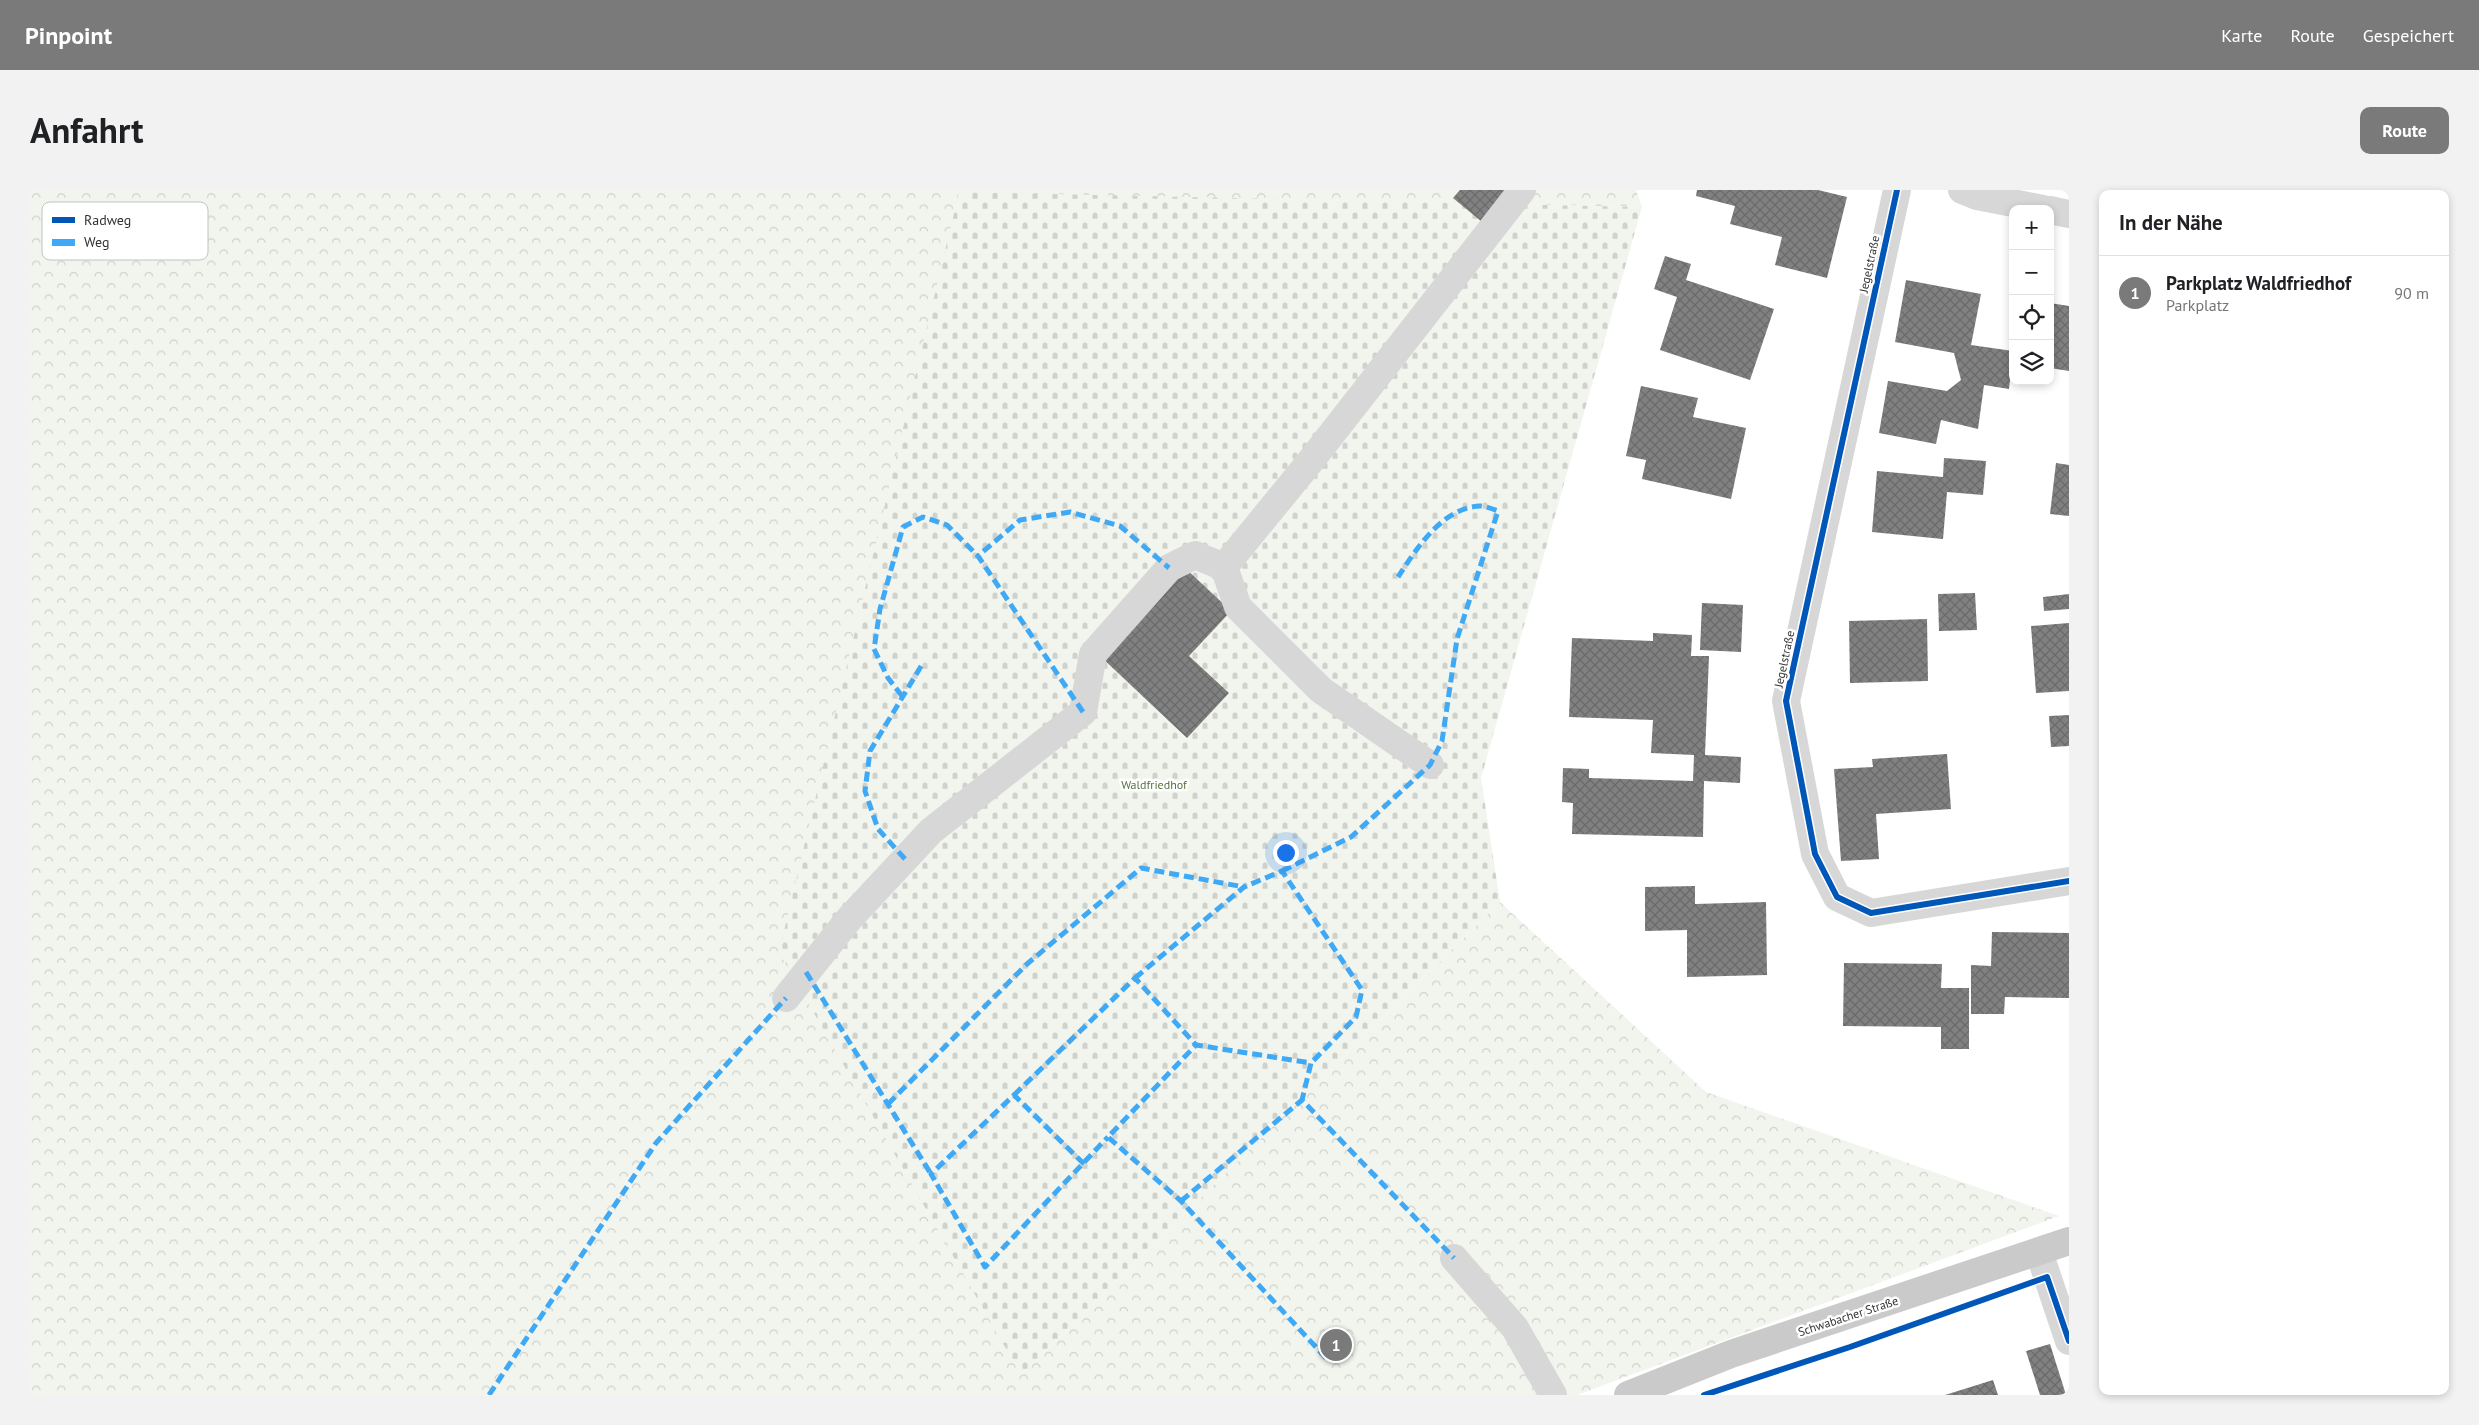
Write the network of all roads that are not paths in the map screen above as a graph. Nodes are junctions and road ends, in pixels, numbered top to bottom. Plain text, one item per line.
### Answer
1 (1522, 190) edge
2 (1897, 190) edge
3 (1962, 190) edge
4 (2023, 205) edge
5 (2054, 211) edge
6 (2069, 214) edge
7 (1224, 568) junction
8 (1430, 765) dead end
9 (2069, 881) edge
10 (786, 998) dead end
11 (2069, 1241) edge
12 (2039, 1252) junction
13 (1454, 1258) dead end
14 (2069, 1341) edge
15 (1554, 1395) edge
16 (1628, 1395) edge

1 - 7 street
2 - 9 street, Jegelstraße
3 - 4 street
5 - 6 street
7 - 8 street
7 - 10 street
11 - 12 main road, Schwabacher Straße
12 - 14 street
12 - 16 main road, Schwabacher Straße
13 - 15 street

